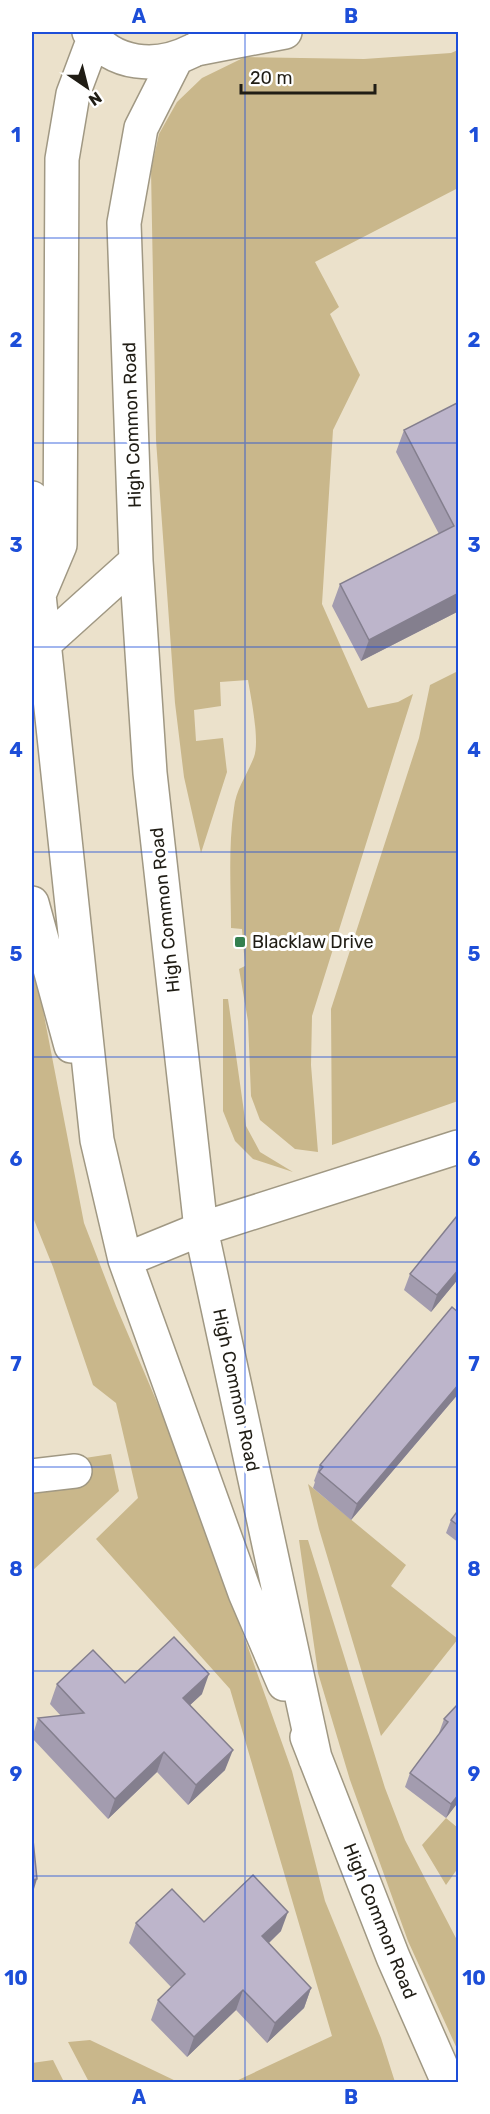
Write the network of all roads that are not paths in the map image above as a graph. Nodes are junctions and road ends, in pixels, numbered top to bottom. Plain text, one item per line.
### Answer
1 (285, 32) edge
2 (91, 35) edge
3 (195, 46) edge
4 (32, 498) edge
5 (136, 561) junction
6 (35, 597) edge
7 (38, 646) edge
8 (32, 903) edge
9 (97, 1140) junction
10 (459, 1148) edge
11 (201, 1229) junction
12 (125, 1260) junction
13 (75, 1471) dead end
14 (32, 1476) edge
15 (315, 1758) junction
16 (448, 2082) edge

1 - 3 street
2 - 3 street
2 - 6 street
3 - 5 street, High Common Road
4 - 6 street, High Common Road
5 - 7 street
5 - 11 street, High Common Road
6 - 7 street, High Common Road
7 - 9 street, High Common Road
8 - 9 street
9 - 12 street, High Common Road
10 - 11 street
11 - 12 street
11 - 15 street, High Common Road
12 - 15 street, High Common Road
13 - 14 street
15 - 16 street, High Common Road

